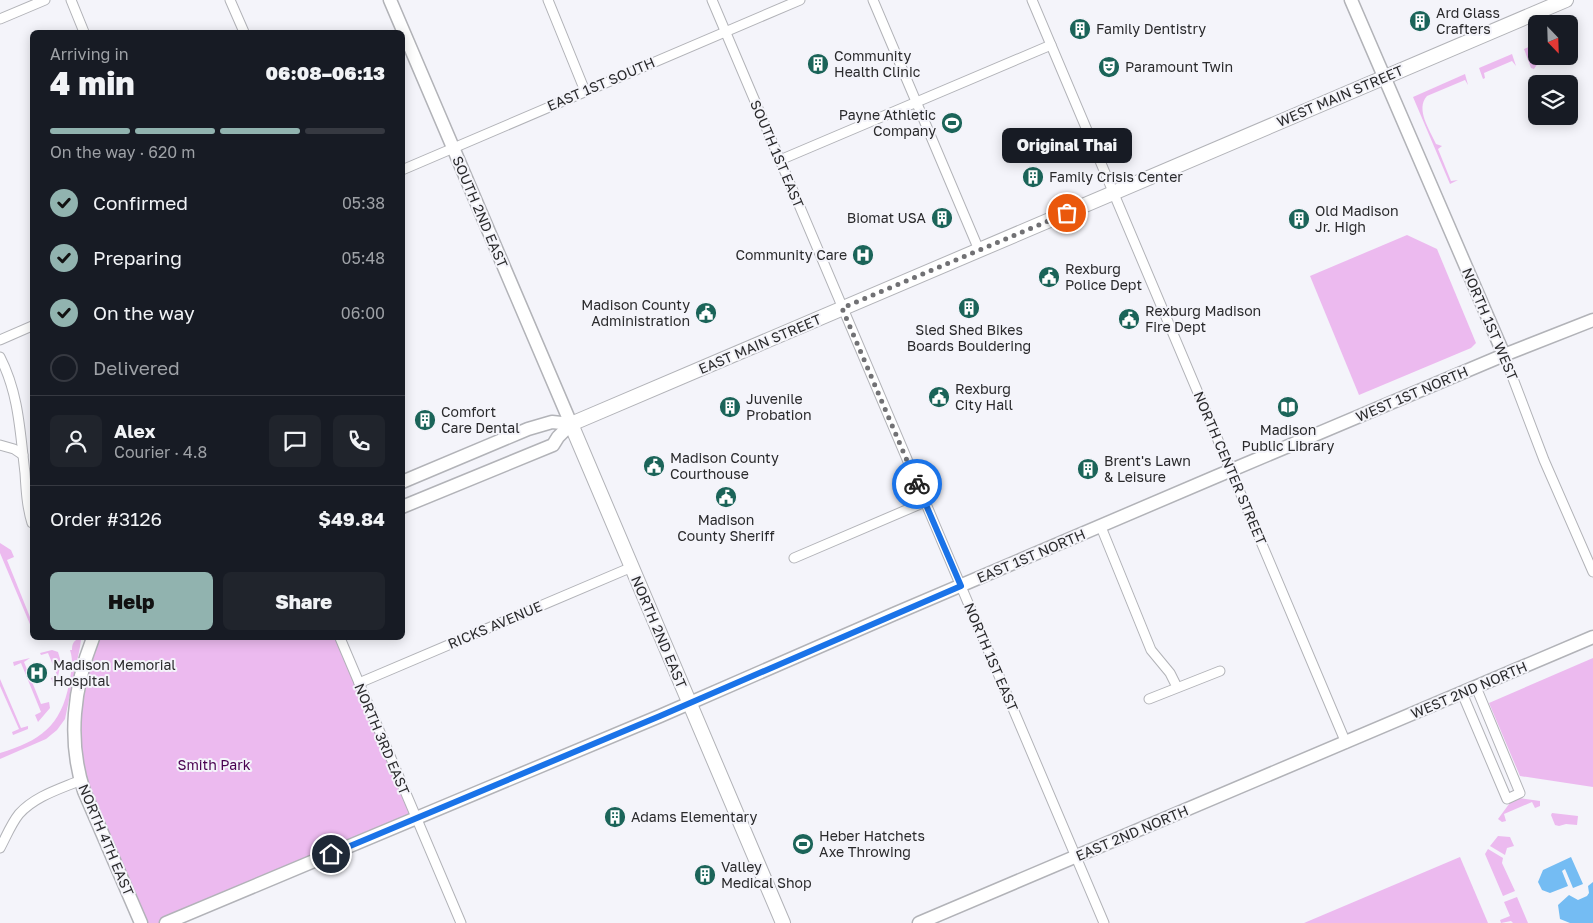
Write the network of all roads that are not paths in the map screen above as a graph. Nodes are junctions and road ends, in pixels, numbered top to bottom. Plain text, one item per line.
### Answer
1 (45, 0) edge
2 (71, 0) edge
3 (230, 0) edge
4 (390, 0) edge
5 (548, 0) edge
6 (712, 0) edge
7 (800, 0) edge
8 (873, 0) edge
9 (1032, 0) edge
10 (1351, 0) edge
11 (1566, 0) edge
12 (0, 19) edge
13 (83, 30) edge
14 (243, 30) edge
15 (403, 30) edge
16 (724, 31) junction
17 (405, 35) edge
18 (1051, 45) junction
19 (1385, 77) junction
20 (585, 90) junction
21 (916, 102) junction
22 (453, 148) junction
23 (780, 160) junction
24 (405, 169) edge
25 (1114, 193) junction
26 (979, 250) junction
27 (842, 308) junction
28 (1593, 320) edge
29 (30, 327) edge
30 (0, 340) edge
31 (0, 356) edge
32 (1504, 356) junction
33 (571, 424) junction
34 (0, 445) edge
35 (23, 455) junction
36 (1232, 470) junction
37 (405, 481) edge
38 (405, 502) edge
39 (925, 502) junction
40 (30, 514) edge
41 (1100, 527) junction
42 (794, 558) dead end
43 (632, 567) junction
44 (1593, 572) edge
45 (961, 586) junction
46 (1593, 637) edge
47 (92, 640) edge
48 (341, 640) edge
49 (1220, 671) dead end
50 (359, 684) junction
51 (1177, 687) junction
52 (1476, 687) junction
53 (1462, 693) junction
54 (1150, 699) dead end
55 (690, 703) junction
56 (1346, 743) junction
57 (81, 780) junction
58 (416, 818) junction
59 (0, 848) edge
60 (1076, 857) junction
61 (141, 923) edge
62 (166, 923) edge
63 (461, 923) edge
64 (783, 923) edge
65 (918, 923) edge
66 (1104, 923) edge

1 - 12 street
2 - 13 street
3 - 14 street
4 - 15 street, SOUTH 2ND EAST
5 - 20 street
6 - 16 street, SOUTH 1ST EAST
7 - 16 street, EAST 1ST SOUTH
8 - 21 street
9 - 18 street, NORTH CENTER STREET
10 - 19 street, NORTH 1ST WEST
11 - 19 main road, WEST MAIN STREET
16 - 20 street, EAST 1ST SOUTH
16 - 23 street, SOUTH 1ST EAST
17 - 22 street, SOUTH 2ND EAST
18 - 21 street
18 - 25 street, NORTH CENTER STREET
19 - 25 main road, WEST MAIN STREET
19 - 32 street, NORTH 1ST WEST
20 - 22 street, EAST 1ST SOUTH
21 - 23 street
21 - 26 street
22 - 24 street, EAST 1ST SOUTH
22 - 33 street, SOUTH 2ND EAST
23 - 27 street, SOUTH 1ST EAST
25 - 26 main road, EAST MAIN STREET
25 - 36 street, NORTH CENTER STREET
26 - 27 main road, EAST MAIN STREET
27 - 33 main road, EAST MAIN STREET
27 - 39 street, NORTH 1ST EAST
28 - 32 street, WEST 1ST NORTH
29 - 30 street
31 - 35 street
32 - 36 street, WEST 1ST NORTH
32 - 44 street, NORTH 1ST WEST
33 - 37 street, EAST MAIN STREET
33 - 38 street, EAST MAIN STREET
33 - 43 main road, NORTH 2ND EAST
34 - 35 street
35 - 40 street
36 - 41 street, EAST 1ST NORTH
36 - 56 street, NORTH CENTER STREET
39 - 42 street
39 - 45 street, NORTH 1ST EAST
41 - 45 street, EAST 1ST NORTH
41 - 51 street
43 - 50 street, RICKS AVENUE
43 - 55 main road, NORTH 2ND EAST
45 - 55 street, EAST 1ST NORTH
45 - 60 street, NORTH 1ST EAST
46 - 52 street, WEST 2ND NORTH
47 - 57 street, NORTH 4TH EAST
48 - 50 street, NORTH 3RD EAST
49 - 51 street
50 - 58 street, NORTH 3RD EAST
51 - 54 street
52 - 53 street, WEST 2ND NORTH
52 - 53 street
53 - 56 street, WEST 2ND NORTH
55 - 58 street, EAST 1ST NORTH
55 - 64 main road, NORTH 2ND EAST
56 - 60 street, EAST 2ND NORTH
57 - 59 street
57 - 61 street, NORTH 4TH EAST
58 - 62 street, EAST 1ST NORTH
58 - 63 street, NORTH 3RD EAST
60 - 65 street, EAST 2ND NORTH
60 - 66 street, NORTH 1ST EAST

